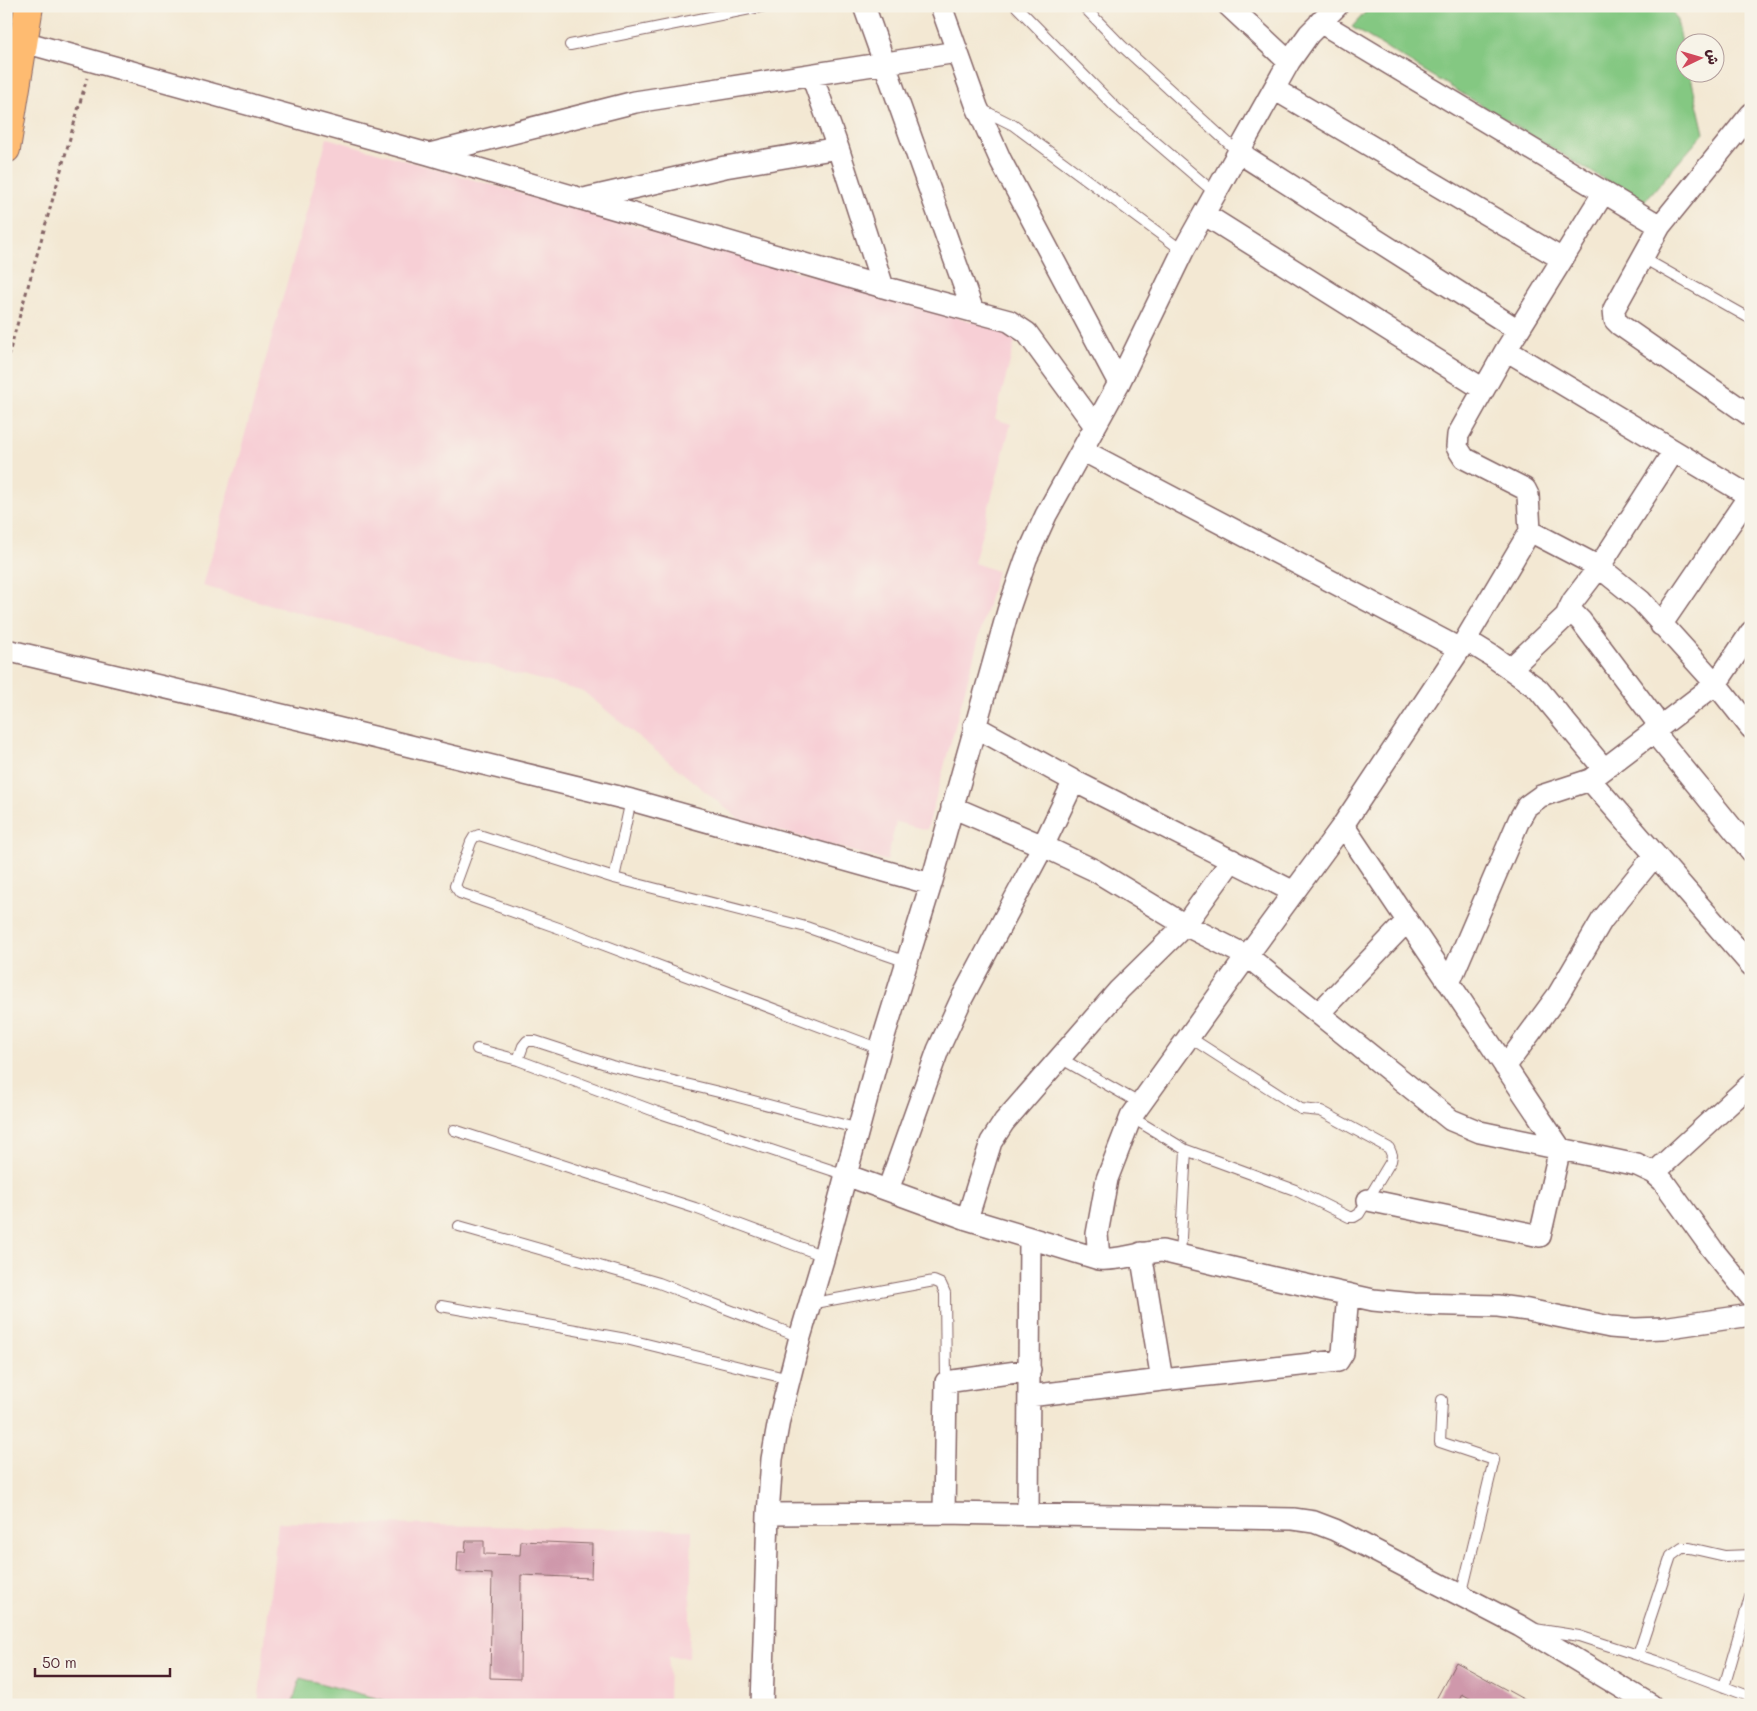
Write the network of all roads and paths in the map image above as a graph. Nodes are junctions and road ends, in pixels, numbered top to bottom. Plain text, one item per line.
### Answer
1 (29, 6) edge
2 (764, 6) edge
3 (864, 6) edge
4 (941, 6) edge
5 (1016, 6) edge
6 (1084, 6) edge
7 (1229, 6) edge
8 (1337, 6) edge
9 (1320, 22) junction
10 (24, 42) junction
11 (570, 44) dead end
12 (957, 52) junction
13 (92, 60) junction
14 (1289, 62) junction
15 (884, 63) junction
16 (812, 76) junction
17 (1274, 89) junction
18 (977, 107) junction
19 (1751, 114) edge
20 (838, 148) junction
21 (6, 149) edge
22 (1238, 152) junction
23 (428, 154) junction
24 (1604, 192) junction
25 (1215, 193) junction
26 (585, 199) junction
27 (1204, 214) junction
28 (1660, 226) junction
29 (1183, 251) junction
30 (1643, 258) junction
31 (1562, 259) junction
32 (883, 287) junction
33 (973, 311) junction
34 (1751, 319) edge
35 (1518, 330) junction
36 (1506, 350) junction
37 (6, 364) edge
38 (1119, 383) junction
39 (1483, 389) junction
40 (1751, 416) edge
41 (1095, 426) junction
42 (1082, 450) junction
43 (1674, 450) junction
44 (1750, 497) edge
45 (1530, 531) junction
46 (1599, 567) junction
47 (1569, 610) junction
48 (1661, 625) junction
49 (1751, 632) edge
50 (1463, 644) junction
51 (6, 650) edge
52 (1510, 669) junction
53 (1716, 684) junction
54 (974, 726) junction
55 (1751, 728) edge
56 (1656, 729) junction
57 (1597, 775) junction
58 (1074, 781) junction
59 (631, 800) junction
60 (952, 807) junction
61 (1343, 825) junction
62 (1043, 846) junction
63 (1751, 851) edge
64 (1656, 855) junction
65 (1232, 860) junction
66 (614, 878) junction
67 (931, 884) junction
68 (1294, 892) junction
69 (1407, 921) junction
70 (1185, 925) junction
71 (1247, 956) junction
72 (907, 962) junction
73 (1751, 964) edge
74 (1449, 983) junction
75 (1319, 1013) junction
76 (1189, 1037) junction
77 (477, 1049) dead end
78 (880, 1049) junction
79 (1060, 1058) junction
80 (518, 1060) junction
81 (1505, 1067) junction
82 (1751, 1084) edge
83 (1136, 1111) junction
84 (859, 1129) junction
85 (454, 1130) dead end
86 (1560, 1148) junction
87 (1186, 1150) junction
88 (1654, 1173) junction
89 (846, 1175) junction
90 (888, 1190) junction
91 (1368, 1200) junction
92 (967, 1219) junction
93 (459, 1226) dead end
94 (1030, 1238) junction
95 (1141, 1253) junction
96 (1180, 1255) junction
97 (824, 1256) junction
98 (1100, 1259) junction
99 (1348, 1294) junction
100 (1751, 1297) edge
101 (809, 1304) junction
102 (441, 1306) dead end
103 (1751, 1315) edge
104 (800, 1337) junction
105 (1030, 1370) junction
106 (789, 1380) junction
107 (1162, 1380) junction
108 (946, 1382) junction
109 (1030, 1396) junction
110 (1442, 1400) dead end
111 (944, 1513) junction
112 (768, 1514) junction
113 (1028, 1514) junction
114 (1751, 1556) edge
115 (1751, 1594) edge
116 (1461, 1596) junction
117 (1520, 1626) junction
118 (1638, 1655) junction
119 (1724, 1687) junction
120 (1751, 1696) edge
121 (762, 1705) edge
122 (1651, 1705) edge

1 - 10 main road
2 - 11 lane
3 - 15 street
4 - 12 street
5 - 25 lane
6 - 22 lane
7 - 14 street
8 - 9 street
9 - 14 street
9 - 24 street
10 - 13 street
10 - 21 main road
12 - 15 street
12 - 18 street
13 - 23 street
13 - 37 path
14 - 17 street
15 - 16 street
15 - 33 street
16 - 20 street
16 - 23 street
17 - 22 street
17 - 31 street
18 - 29 lane
18 - 38 street
19 - 28 street
20 - 26 street
20 - 32 street
22 - 25 street
22 - 35 street
23 - 26 street
24 - 28 street
24 - 31 street
25 - 27 street
26 - 32 street
27 - 29 street
27 - 39 street
28 - 30 street
29 - 38 street
30 - 34 lane
30 - 40 street
31 - 35 street
32 - 33 street
33 - 41 street
35 - 36 street
36 - 39 street
36 - 43 street
38 - 41 street
39 - 45 street
41 - 42 street
42 - 50 street
42 - 54 street
43 - 44 street
43 - 46 street
44 - 48 street
45 - 46 street
45 - 50 street
46 - 47 street
46 - 48 street
47 - 52 street
47 - 56 street
48 - 53 street
49 - 53 street
50 - 52 street
50 - 61 street
51 - 59 street
52 - 57 street
53 - 55 street
53 - 56 street
54 - 58 street
54 - 60 street
56 - 57 street
56 - 63 street
57 - 64 street
57 - 74 street
58 - 62 street
58 - 65 street
59 - 66 lane
59 - 67 street
60 - 62 street
60 - 67 street
61 - 68 street
61 - 69 street
62 - 70 street
62 - 90 street
64 - 73 street
64 - 81 street
65 - 68 street
65 - 70 street
66 - 72 lane
66 - 78 lane
67 - 72 street
68 - 71 street
69 - 74 street
69 - 75 street
70 - 71 street
70 - 79 street
71 - 75 street
71 - 76 street
72 - 78 street
74 - 81 street
75 - 86 street
76 - 83 street
76 - 91 lane
77 - 80 lane
78 - 84 street
79 - 83 lane
79 - 92 street
80 - 84 lane
80 - 89 lane
81 - 86 street
82 - 88 street
83 - 87 lane
83 - 98 street
84 - 89 street
85 - 97 lane
86 - 88 street
86 - 91 street
87 - 91 lane
87 - 96 lane
88 - 100 street
89 - 90 street
89 - 97 street
90 - 92 street
92 - 94 street
93 - 104 lane
94 - 98 street
94 - 105 street
95 - 96 street
95 - 98 street
95 - 107 street
96 - 99 street
97 - 101 street
99 - 103 street
99 - 107 street
101 - 104 street
101 - 108 lane
102 - 106 lane
104 - 106 street
105 - 108 street
105 - 109 street
106 - 112 street
107 - 109 street
108 - 111 street
109 - 113 street
110 - 116 lane
111 - 112 street
111 - 113 street
112 - 121 street
113 - 116 street
114 - 118 lane
115 - 119 lane
116 - 117 street
117 - 118 lane
117 - 122 street
118 - 119 lane
119 - 120 lane

